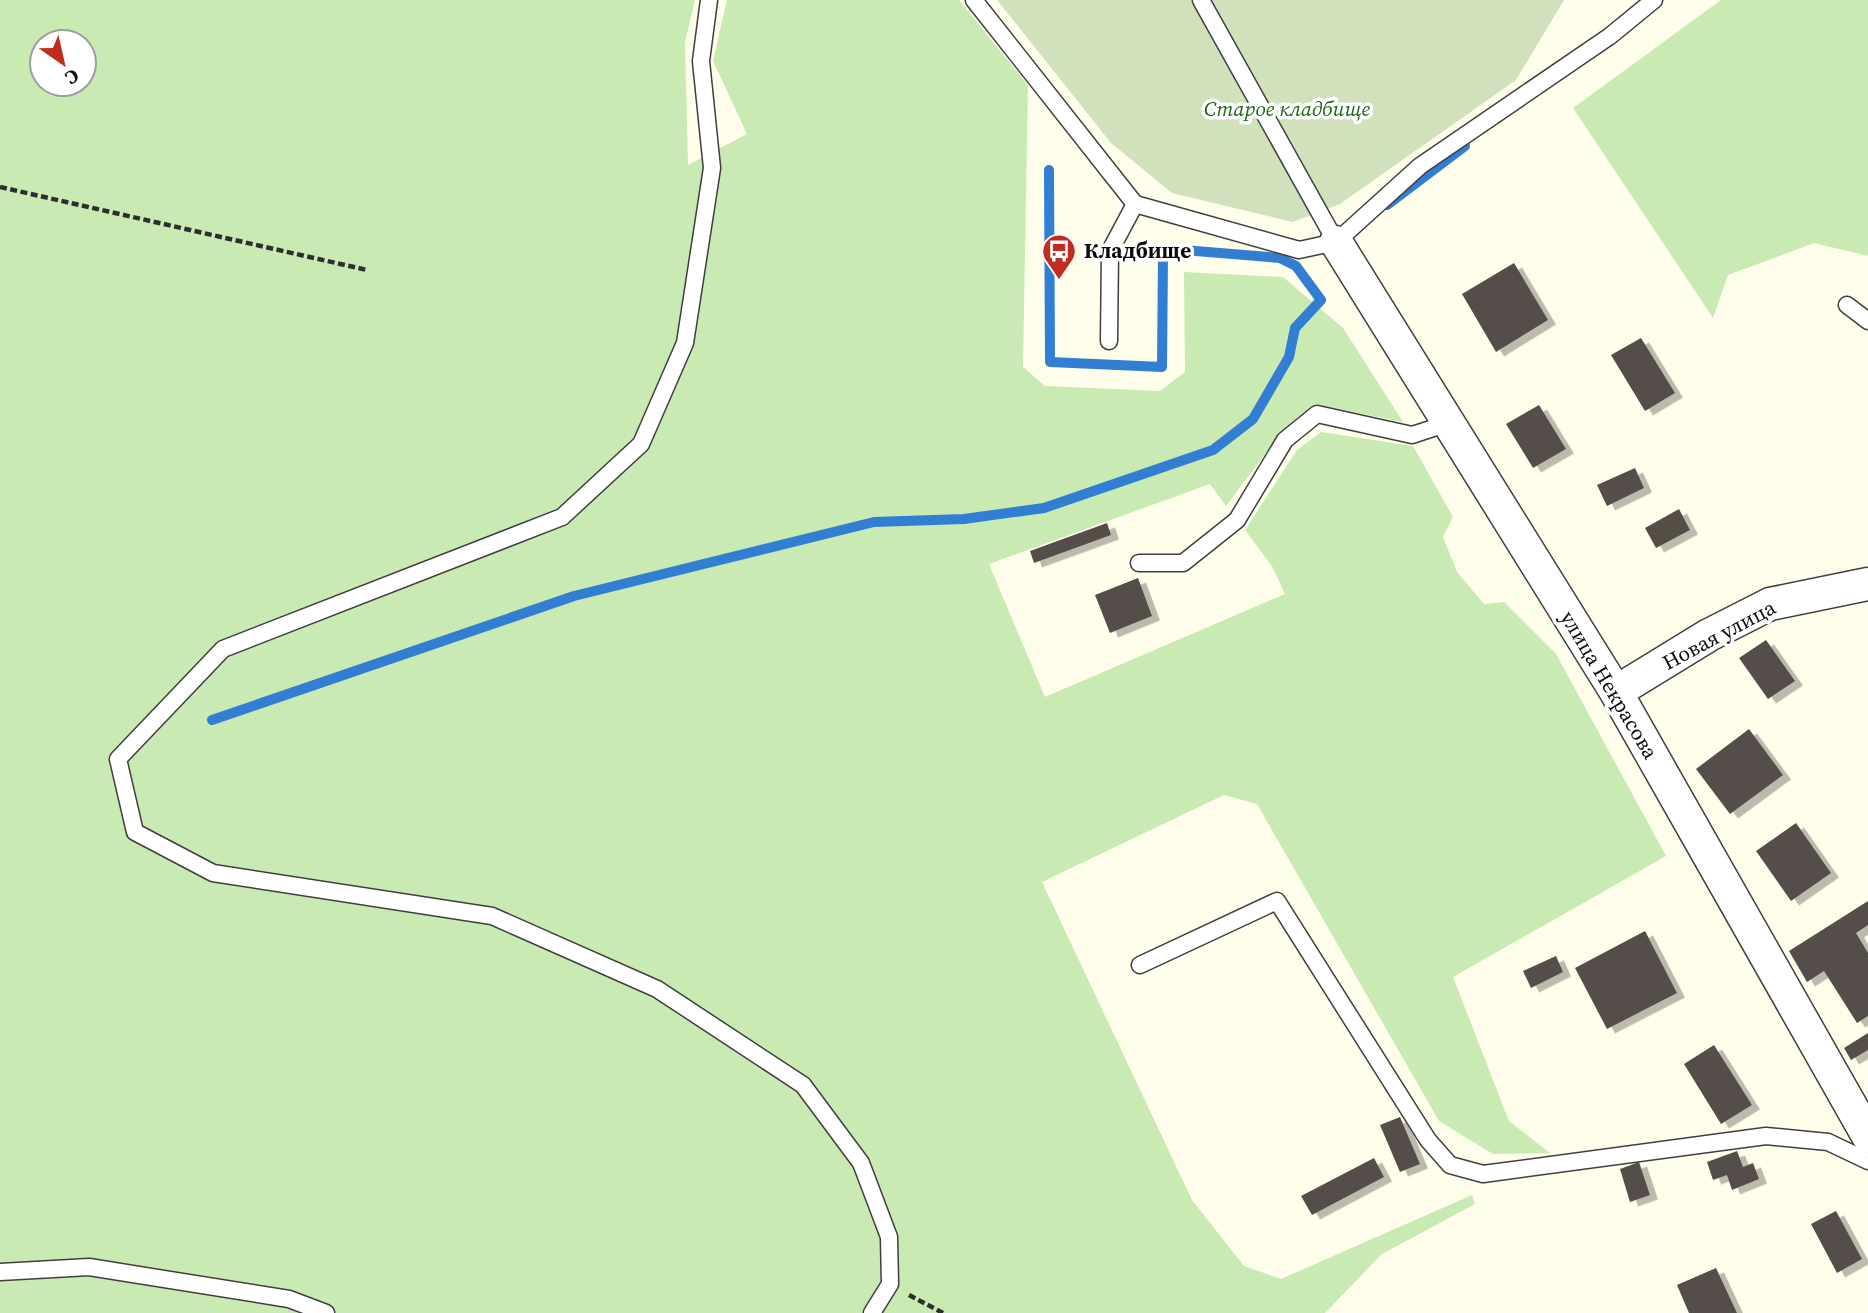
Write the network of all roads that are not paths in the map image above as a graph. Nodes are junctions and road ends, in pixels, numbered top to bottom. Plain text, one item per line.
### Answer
1 (709, 0) edge
2 (974, 0) edge
3 (1201, 0) edge
4 (1654, 0) edge
5 (1135, 204) junction
6 (1336, 242) junction
7 (1847, 304) dead end
8 (1868, 321) edge
9 (1110, 341) dead end
10 (1449, 424) junction
11 (1139, 563) dead end
12 (1868, 584) edge
13 (1616, 692) junction
14 (1139, 965) dead end
15 (1868, 1136) edge
16 (1868, 1161) edge
17 (0, 1272) edge
18 (326, 1313) edge
19 (872, 1313) edge

1 - 19 lane
2 - 5 lane
3 - 6 lane
4 - 6 lane
5 - 6 lane
5 - 9 lane
6 - 10 street, улица Некрасова
7 - 8 lane
10 - 11 lane
10 - 13 street, улица Некрасова
12 - 13 street, Новая улица
13 - 15 street, улица Некрасова
14 - 16 lane
17 - 18 lane

